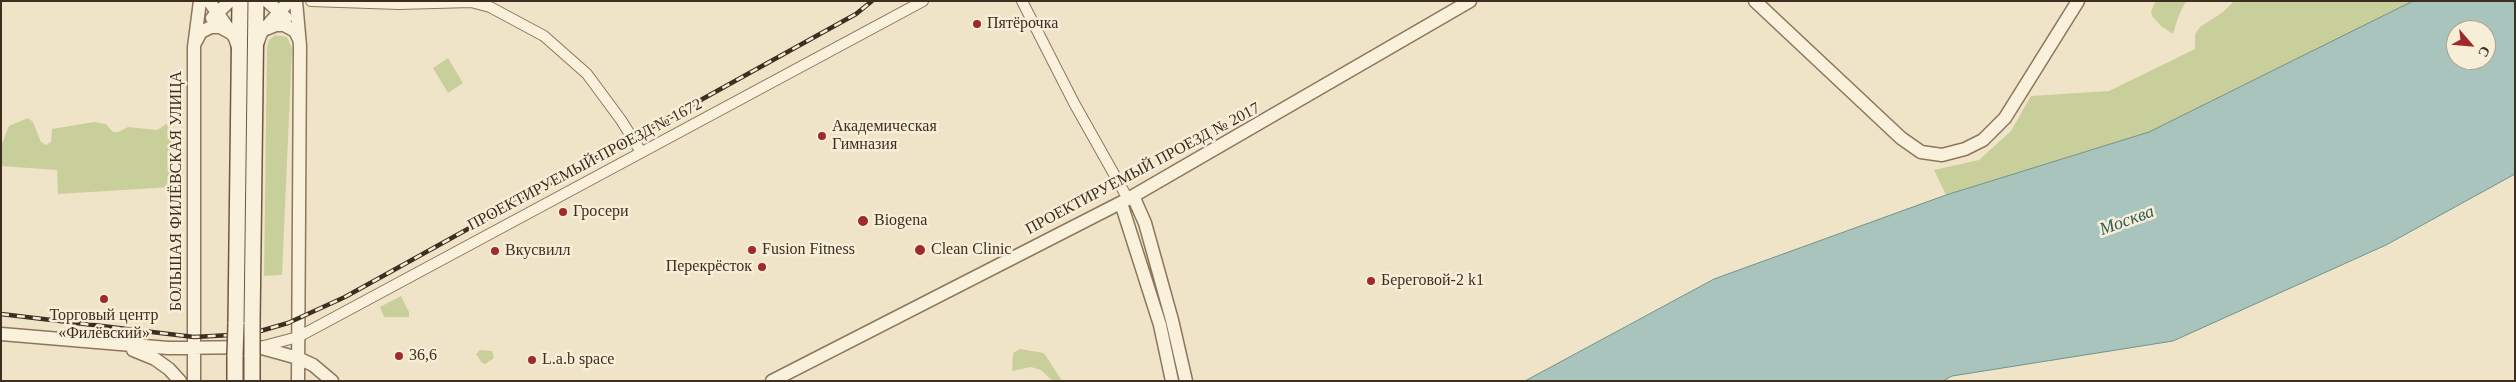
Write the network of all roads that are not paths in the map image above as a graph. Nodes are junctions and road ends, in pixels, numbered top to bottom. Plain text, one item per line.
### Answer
1 (200, 1) edge
2 (209, 1) edge
3 (230, 1) edge
4 (240, 1) edge
5 (256, 1) edge
6 (267, 1) edge
7 (290, 1) edge
8 (296, 1) edge
9 (310, 1) edge
10 (923, 1) edge
11 (1022, 1) edge
12 (1470, 1) edge
13 (1755, 1) edge
14 (2078, 1) edge
15 (279, 12) junction
16 (217, 13) junction
17 (264, 30) junction
18 (195, 33) junction
19 (232, 34) junction
20 (300, 37) junction
21 (194, 47) junction
22 (239, 51) junction
23 (255, 52) junction
24 (641, 152) junction
25 (1127, 199) junction
26 (1, 334) edge
27 (298, 337) junction
28 (114, 345) junction
29 (194, 346) junction
30 (255, 351) junction
31 (298, 358) junction
32 (180, 381) edge
33 (194, 381) edge
34 (235, 381) edge
35 (252, 381) edge
36 (298, 381) edge
37 (332, 381) edge
38 (772, 381) edge
39 (1172, 381) edge
40 (1186, 381) edge

1 - 18 street, БОЛЬШАЯ ФИЛЁВСКАЯ УЛИЦА
2 - 16 street
3 - 16 street
4 - 22 main road
5 - 23 main road
6 - 15 street
7 - 15 street
8 - 20 street
9 - 24 street
10 - 24 street, ПРОЕКТИРУЕМЫЙ ПРОЕЗД № 1672
11 - 25 street
12 - 25 street, ПРОЕКТИРУЕМЫЙ ПРОЕЗД № 2017
13 - 14 street
15 - 17 street
15 - 20 street
16 - 18 street
16 - 19 street
17 - 20 street
17 - 23 street
18 - 21 street, БОЛЬШАЯ ФИЛЁВСКАЯ УЛИЦА
19 - 21 street
19 - 22 street
20 - 27 street
21 - 29 street, БОЛЬШАЯ ФИЛЁВСКАЯ УЛИЦА
22 - 34 main road, bridge
23 - 30 main road, bridge
24 - 27 street, ПРОЕКТИРУЕМЫЙ ПРОЕЗД № 1672
25 - 38 street, ПРОЕКТИРУЕМЫЙ ПРОЕЗД № 2017
25 - 39 street
25 - 40 street
26 - 28 street
27 - 30 street, ПРОЕКТИРУЕМЫЙ ПРОЕЗД № 1672
27 - 31 street
28 - 29 street
28 - 32 street
29 - 30 street
29 - 33 street, БОЛЬШАЯ ФИЛЁВСКАЯ УЛИЦА
30 - 31 street
30 - 35 main road
31 - 36 street
31 - 37 street

